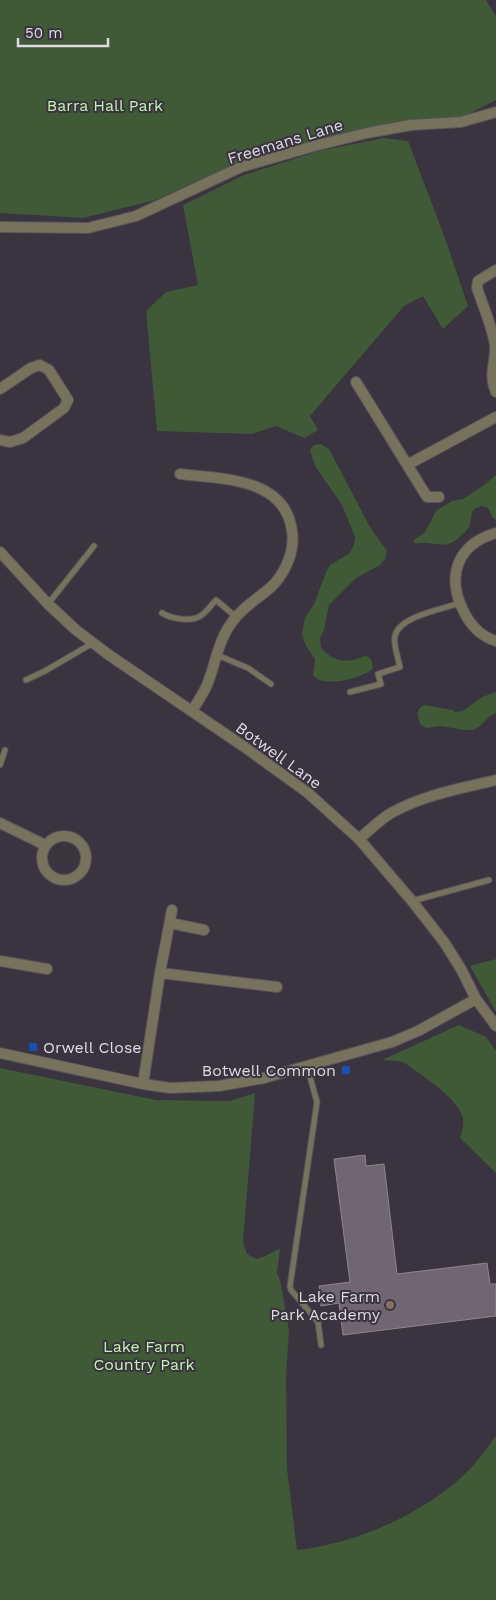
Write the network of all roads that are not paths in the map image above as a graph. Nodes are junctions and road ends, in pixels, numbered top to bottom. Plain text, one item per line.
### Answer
1 (496, 112) edge
2 (0, 227) edge
3 (496, 270) edge
4 (356, 382) dead end
5 (0, 389) edge
6 (496, 392) edge
7 (496, 417) edge
8 (0, 440) edge
9 (407, 465) junction
10 (180, 474) dead end
11 (439, 497) dead end
12 (496, 533) edge
13 (94, 546) dead end
14 (0, 552) edge
15 (460, 603) junction
16 (48, 604) junction
17 (162, 613) dead end
18 (236, 617) junction
19 (496, 641) edge
20 (93, 643) junction
21 (216, 655) junction
22 (26, 680) dead end
23 (271, 684) dead end
24 (350, 692) dead end
25 (192, 711) junction
26 (5, 750) dead end
27 (0, 765) edge
28 (496, 780) edge
29 (0, 823) edge
30 (360, 839) junction
31 (45, 845) junction
32 (489, 880) dead end
33 (412, 901) junction
34 (172, 910) dead end
35 (170, 923) junction
36 (204, 930) dead end
37 (0, 961) edge
38 (47, 969) dead end
39 (160, 973) junction
40 (277, 987) dead end
41 (476, 999) junction
42 (496, 1026) edge
43 (0, 1052) edge
44 (307, 1066) junction
45 (143, 1084) junction
46 (321, 1345) dead end

1 - 2 street, Freemans Lane
3 - 6 street
4 - 9 street
5 - 8 street
7 - 9 street
9 - 11 street
10 - 18 street
12 - 15 street
13 - 16 lane
14 - 16 street, Botwell Lane
15 - 19 street
15 - 24 lane
16 - 20 street, Botwell Lane
17 - 18 lane
18 - 21 street
20 - 22 lane
20 - 25 street, Botwell Lane
21 - 23 lane
21 - 25 street
25 - 30 street, Botwell Lane
26 - 27 lane
28 - 30 street
29 - 31 street
30 - 33 street, Botwell Lane
31 - 31 street
32 - 33 lane
33 - 41 street, Botwell Lane
34 - 35 street
35 - 36 street
35 - 39 street
37 - 38 street
39 - 40 street
39 - 45 street
41 - 42 street, Botwell Lane
41 - 44 street
43 - 45 street
44 - 45 street
44 - 46 lane

